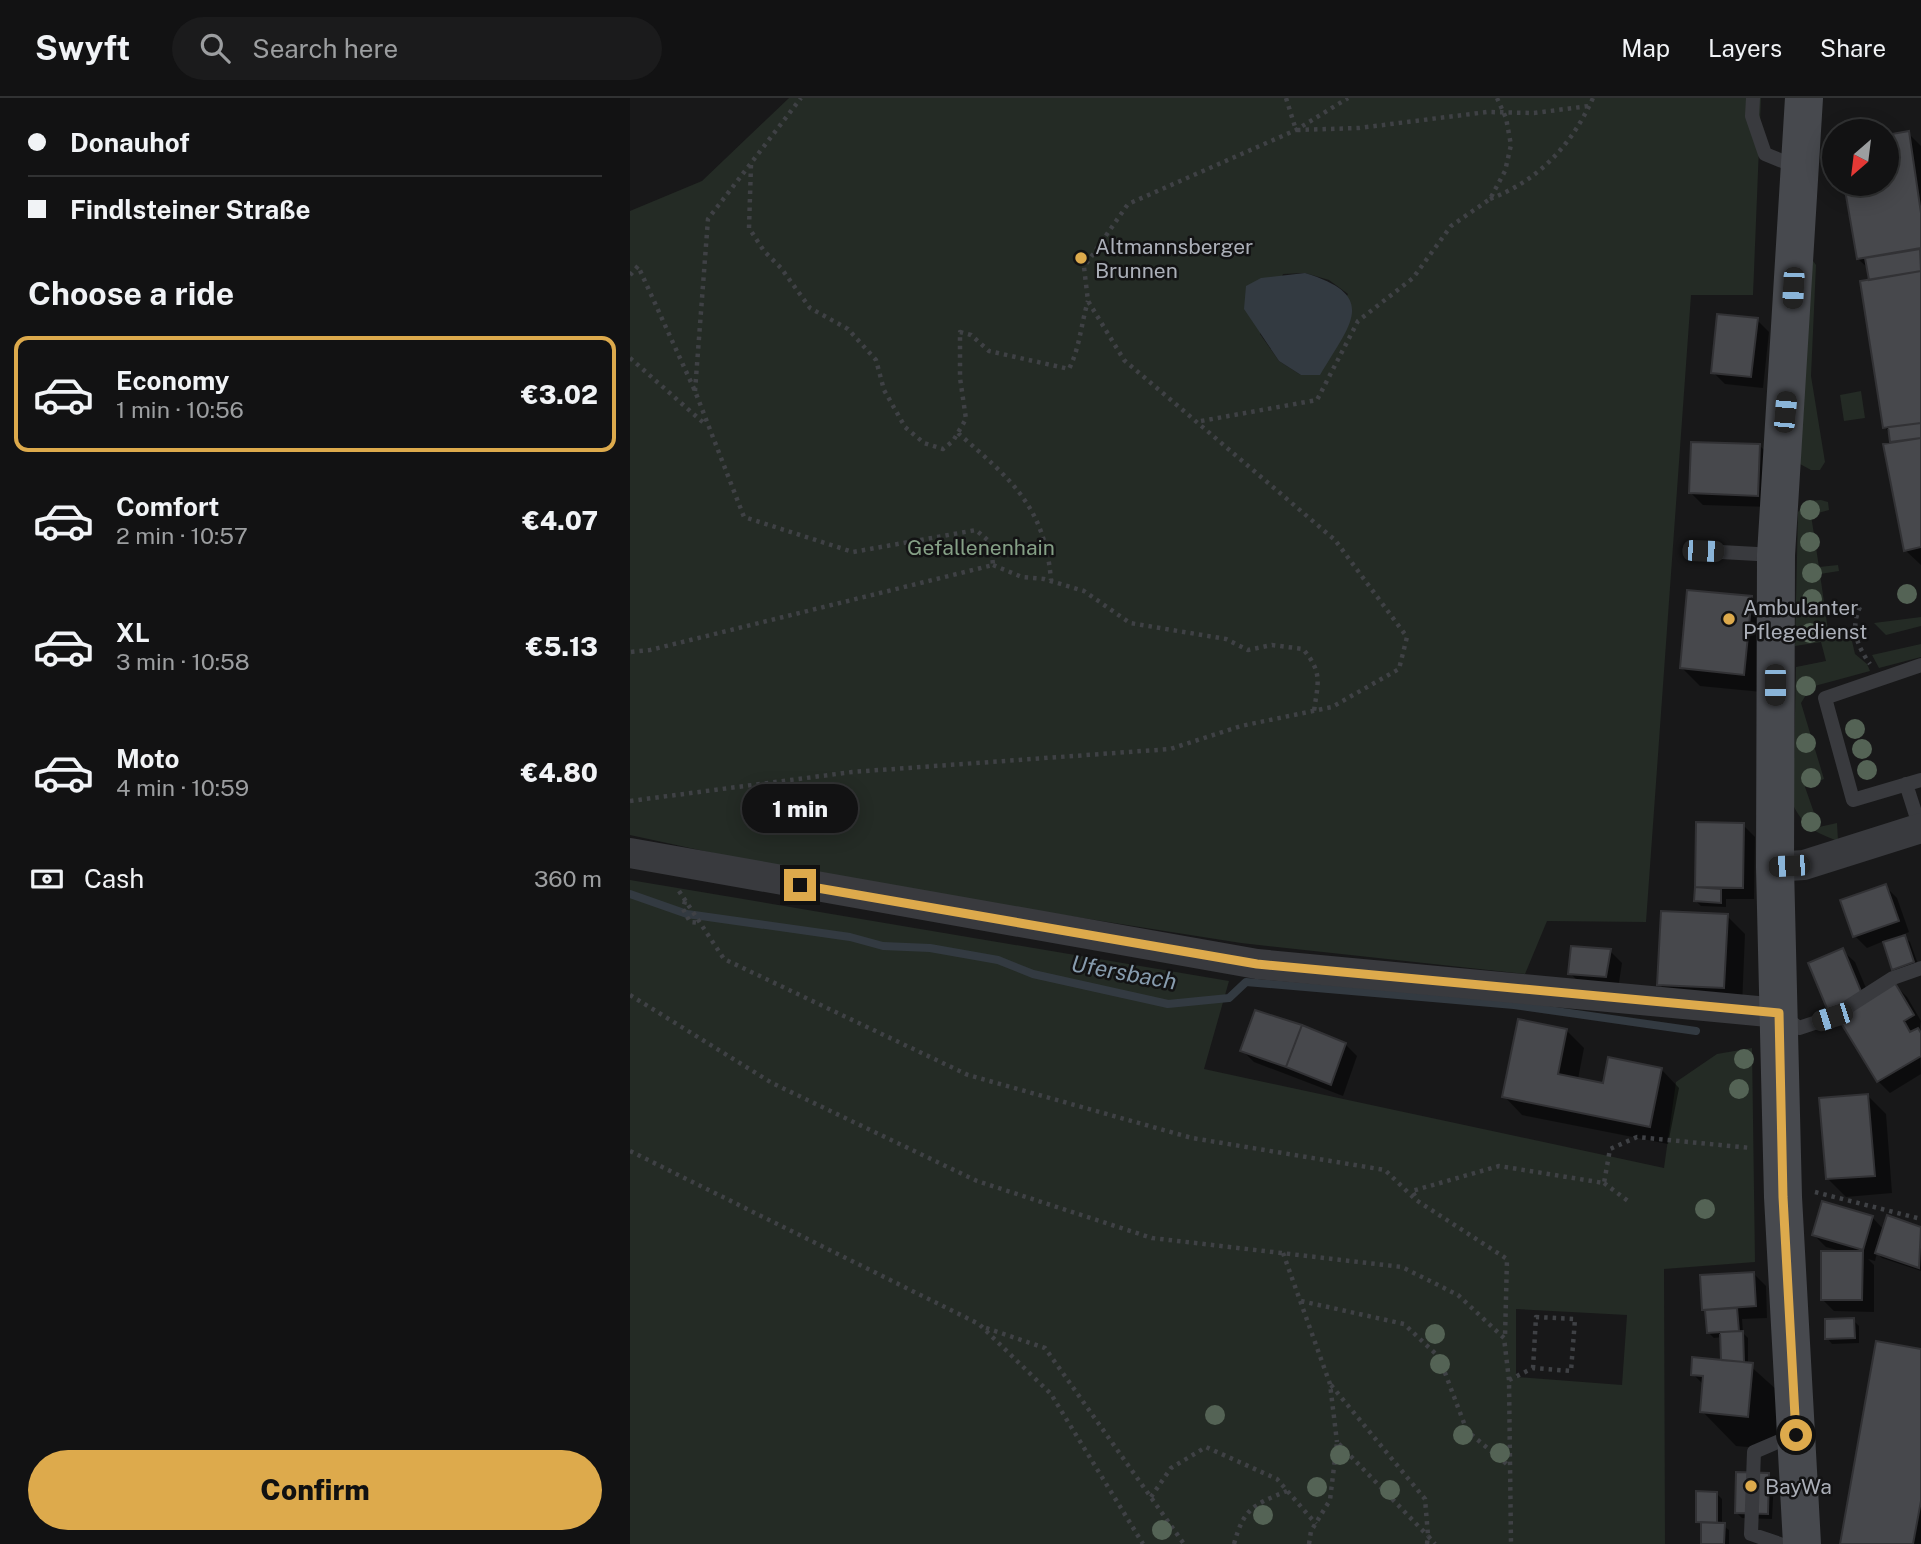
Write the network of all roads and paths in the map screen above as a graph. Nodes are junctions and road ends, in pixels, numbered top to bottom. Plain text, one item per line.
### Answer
1 (801, 98) edge
2 (1286, 98) edge
3 (1348, 98) edge
4 (1497, 98) edge
5 (1593, 98) edge
6 (1753, 98) edge
7 (1804, 98) edge
8 (1589, 106) junction
9 (1503, 113) junction
10 (1296, 130) junction
11 (751, 165) junction
12 (1800, 168) junction
13 (1490, 200) junction
14 (630, 275) edge
15 (1088, 301) junction
16 (630, 358) edge
17 (695, 391) junction
18 (1200, 422) junction
19 (706, 426) junction
20 (958, 433) junction
21 (1703, 551) dead end
22 (1776, 555) junction
23 (993, 565) junction
24 (1051, 580) junction
25 (1860, 607) dead end
26 (630, 652) edge
27 (1921, 664) edge
28 (1880, 677) junction
29 (1314, 711) junction
30 (1914, 782) edge
31 (630, 801) edge
32 (1921, 823) edge
33 (630, 853) edge
34 (659, 860) junction
35 (1775, 867) junction
36 (685, 900) junction
37 (701, 923) junction
38 (1921, 968) edge
39 (630, 995) edge
40 (1779, 1013) junction
41 (1782, 1150) junction
42 (630, 1151) edge
43 (1813, 1180) dead end
44 (1604, 1183) junction
45 (1416, 1200) junction
46 (1629, 1201) dead end
47 (1921, 1219) edge
48 (1283, 1254) junction
49 (1301, 1301) junction
50 (982, 1326) junction
51 (1504, 1338) junction
52 (1533, 1368) junction
53 (1509, 1380) junction
54 (1330, 1384) junction
55 (1796, 1435) junction
56 (1337, 1443) junction
57 (1510, 1466) junction
58 (1287, 1491) junction
59 (1151, 1498) junction
60 (1316, 1524) junction
61 (1428, 1536) junction
62 (1143, 1544) edge
63 (1184, 1544) edge
64 (1234, 1544) edge
65 (1309, 1544) edge
66 (1427, 1544) edge
67 (1435, 1544) edge
68 (1511, 1544) edge
69 (1780, 1544) edge
70 (1802, 1544) edge

1 - 11 path
2 - 10 path
3 - 10 path
4 - 9 path
5 - 8 path
6 - 12 lane
7 - 12 main road
8 - 9 path
8 - 13 path
9 - 10 path
9 - 13 path
10 - 15 path
11 - 17 path
11 - 20 path
12 - 22 main road
13 - 18 path
14 - 17 path
15 - 18 path
15 - 20 path
16 - 19 path
17 - 19 path
18 - 29 path
19 - 23 path
20 - 24 path
21 - 22 lane
22 - 35 main road
23 - 24 path
23 - 26 path
24 - 29 path
25 - 28 path
27 - 28 lane
28 - 30 lane
29 - 31 path
30 - 32 lane
32 - 35 street
33 - 34 street
34 - 36 path
34 - 40 street
35 - 40 main road
36 - 37 path
36 - 37 path
37 - 45 path
38 - 40 lane
39 - 48 path
40 - 41 main road
41 - 44 path
41 - 55 main road
42 - 50 path
43 - 47 path
44 - 45 path
44 - 46 path
45 - 51 path
48 - 49 path
48 - 51 path
49 - 54 path
49 - 57 path
50 - 59 path
50 - 62 path
51 - 53 path
52 - 52 path
52 - 53 path
53 - 57 path
54 - 56 path
54 - 61 path
55 - 69 lane
55 - 70 main road
56 - 60 path
56 - 61 path
57 - 68 path
58 - 59 path
58 - 60 path
58 - 64 path
59 - 63 path
60 - 65 path
61 - 66 path
61 - 67 path

